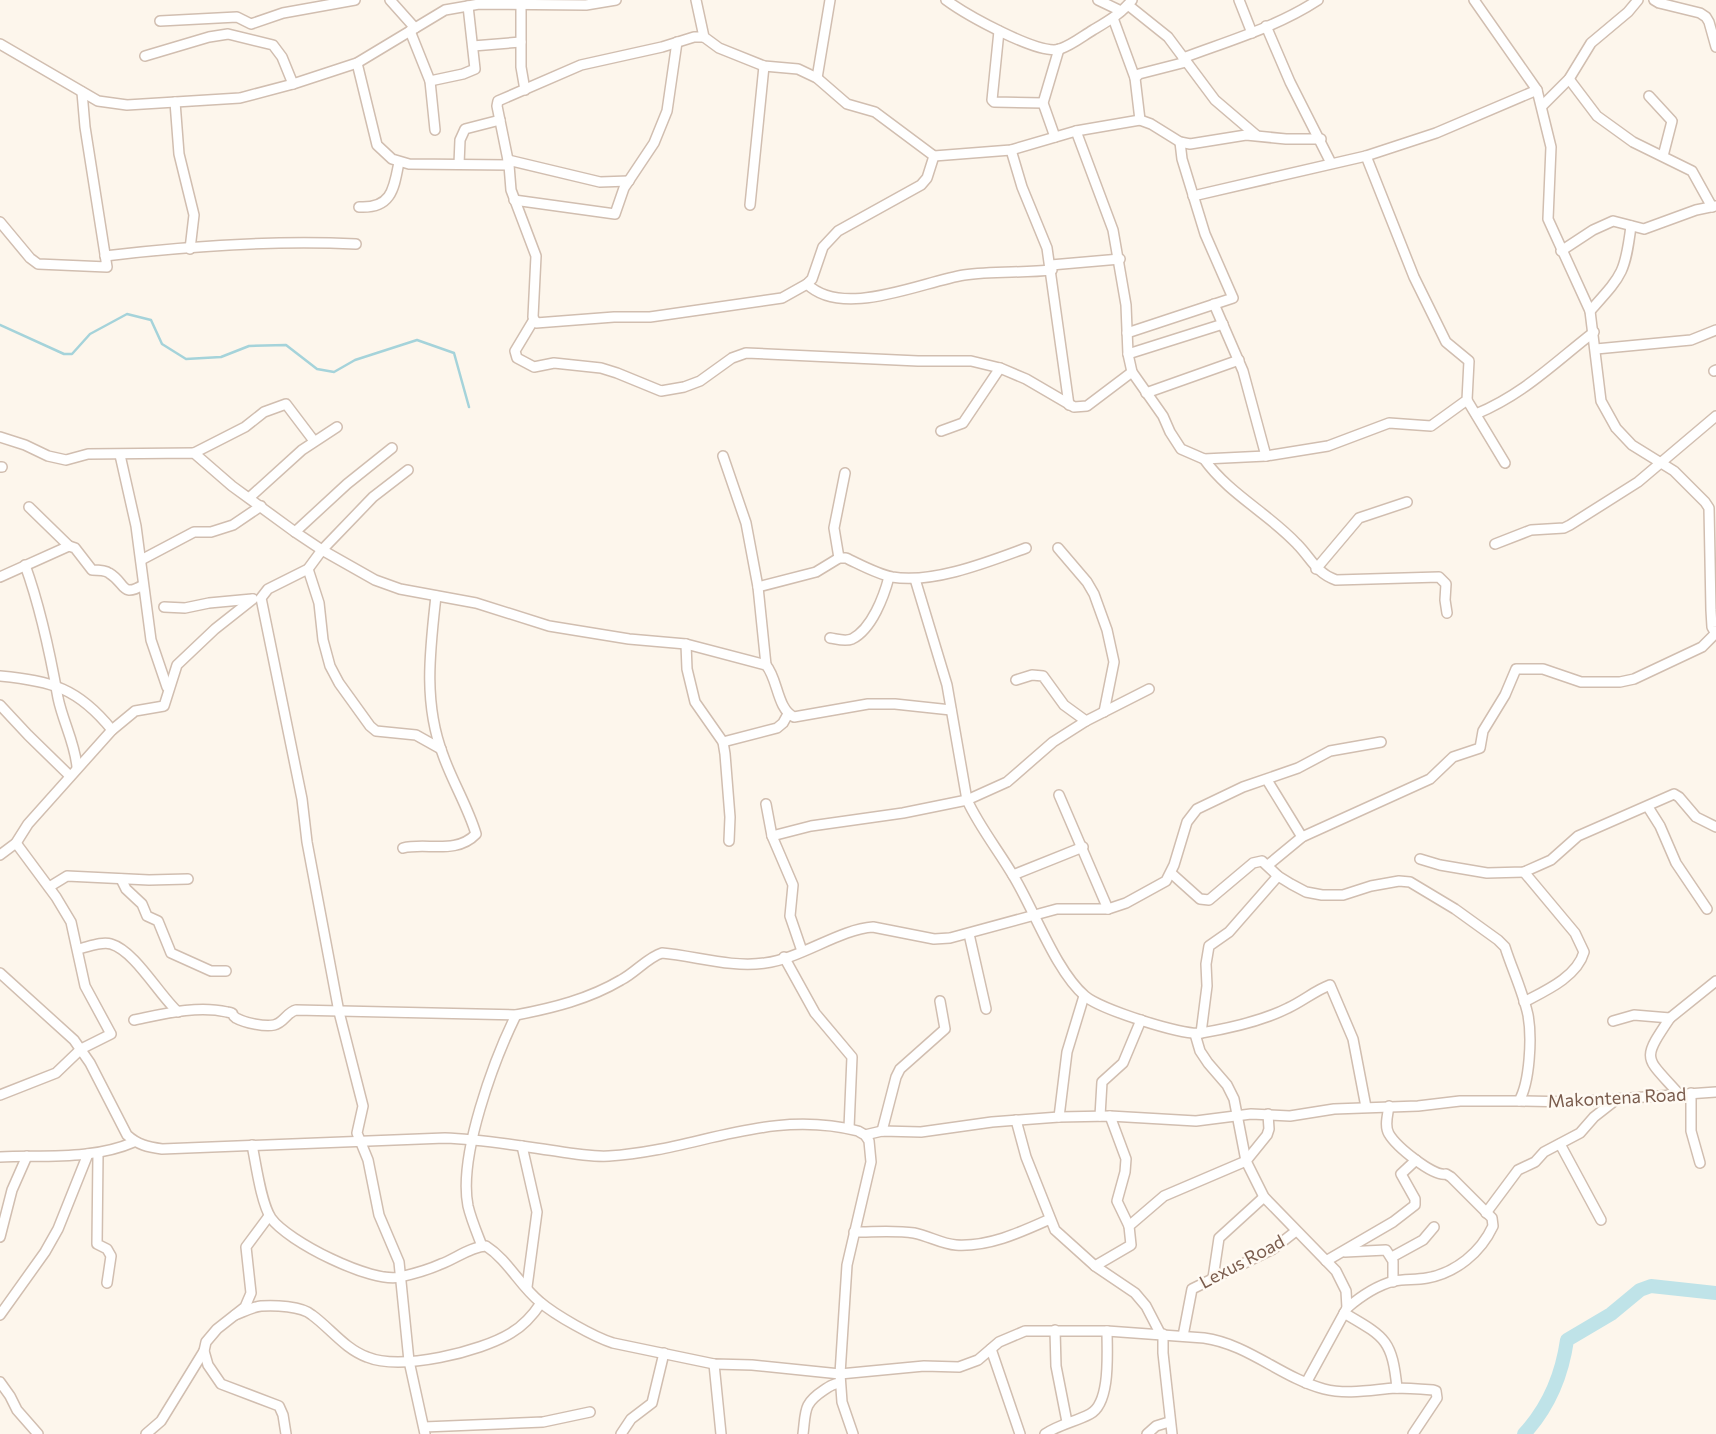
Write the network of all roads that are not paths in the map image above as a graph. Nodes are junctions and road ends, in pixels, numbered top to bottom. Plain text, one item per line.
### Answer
1 (355, 0) edge
2 (390, 0) edge
3 (616, 0) edge
4 (696, 0) edge
5 (830, 0) edge
6 (947, 0) edge
7 (1098, 0) edge
8 (1239, 0) edge
9 (1294, 0) edge
10 (1318, 0) edge
11 (1474, 0) edge
12 (1638, 0) edge
13 (1654, 0) edge
14 (522, 4) junction
15 (468, 6) junction
16 (1127, 6) edge
17 (1297, 12) junction
18 (1112, 18) junction
19 (160, 21) dead end
20 (1266, 26) junction
21 (412, 30) junction
22 (999, 31) junction
23 (1252, 33) junction
24 (704, 37) junction
25 (521, 42) junction
26 (677, 42) junction
27 (0, 44) edge
28 (473, 46) junction
29 (1716, 47) edge
30 (1059, 50) junction
31 (145, 56) dead end
32 (1184, 60) junction
33 (357, 63) junction
34 (764, 66) junction
35 (817, 78) junction
36 (1135, 78) junction
37 (1569, 79) junction
38 (430, 81) junction
39 (293, 85) junction
40 (525, 90) junction
41 (1537, 90) junction
42 (82, 92) junction
43 (1649, 96) dead end
44 (175, 102) junction
45 (1043, 103) junction
46 (1542, 106) junction
47 (500, 120) junction
48 (1140, 120) junction
49 (435, 130) dead end
50 (1076, 131) junction
51 (1256, 135) junction
52 (1055, 137) junction
53 (1321, 139) junction
54 (1180, 142) junction
55 (1011, 150) junction
56 (934, 156) junction
57 (1366, 156) junction
58 (1663, 156) junction
59 (399, 162) junction
60 (508, 163) junction
61 (1331, 163) junction
62 (459, 164) junction
63 (629, 181) junction
64 (1193, 196) junction
65 (514, 200) junction
66 (750, 205) dead end
67 (359, 207) dead end
68 (1714, 207) edge
69 (0, 222) edge
70 (1631, 226) junction
71 (356, 244) dead end
72 (190, 249) junction
73 (1561, 251) junction
74 (105, 256) junction
75 (1120, 259) junction
76 (1051, 268) junction
77 (807, 284) junction
78 (1214, 304) junction
79 (1590, 311) junction
80 (533, 321) junction
81 (1223, 324) junction
82 (1716, 330) edge
83 (1594, 332) junction
84 (1127, 333) junction
85 (1595, 349) junction
86 (1128, 354) junction
87 (1239, 360) junction
88 (1000, 368) junction
89 (1132, 372) junction
90 (1146, 393) junction
91 (1467, 400) junction
92 (1069, 405) junction
93 (1476, 414) junction
94 (1716, 416) edge
95 (337, 427) dead end
96 (941, 431) dead end
97 (0, 437) edge
98 (314, 441) junction
99 (392, 448) dead end
100 (194, 453) junction
101 (121, 455) junction
102 (723, 456) dead end
103 (1266, 456) junction
104 (1204, 459) junction
105 (1505, 463) dead end
106 (1661, 463) junction
107 (408, 470) dead end
108 (845, 473) dead end
109 (249, 498) junction
110 (1407, 502) dead end
111 (261, 506) junction
112 (29, 507) dead end
113 (1712, 508) edge
114 (295, 532) junction
115 (1495, 544) dead end
116 (69, 546) junction
117 (1026, 548) dead end
118 (1058, 548) dead end
119 (322, 550) junction
120 (839, 558) junction
121 (141, 560) junction
122 (25, 565) junction
123 (308, 569) junction
124 (1315, 569) junction
125 (0, 577) edge
126 (889, 577) junction
127 (915, 579) junction
128 (143, 585) junction
129 (758, 587) junction
130 (436, 596) junction
131 (257, 598) junction
132 (163, 607) dead end
133 (1447, 613) dead end
134 (1716, 634) edge
135 (830, 638) dead end
136 (686, 644) junction
137 (766, 665) junction
138 (0, 676) edge
139 (1016, 680) dead end
140 (57, 685) junction
141 (168, 689) junction
142 (1149, 689) dead end
143 (0, 705) edge
144 (951, 710) junction
145 (1104, 712) junction
146 (788, 714) junction
147 (1086, 721) junction
148 (112, 730) junction
149 (723, 742) junction
150 (1381, 742) dead end
151 (441, 749) junction
152 (77, 767) junction
153 (70, 776) junction
154 (1267, 780) junction
155 (1059, 795) dead end
156 (967, 800) junction
157 (766, 804) dead end
158 (1647, 807) junction
159 (1716, 827) edge
160 (772, 836) junction
161 (1303, 837) junction
162 (729, 841) dead end
163 (16, 843) junction
164 (403, 848) dead end
165 (1083, 848) junction
166 (0, 855) edge
167 (1420, 859) dead end
168 (1268, 865) junction
169 (1524, 872) junction
170 (1171, 873) junction
171 (1013, 875) junction
172 (1278, 876) junction
173 (121, 879) junction
174 (188, 879) dead end
175 (49, 887) junction
176 (1108, 909) junction
177 (1707, 909) dead end
178 (1035, 916) junction
179 (969, 934) junction
180 (78, 949) junction
181 (802, 951) junction
182 (784, 957) junction
183 (226, 971) dead end
184 (0, 973) edge
185 (1716, 981) edge
186 (1084, 996) junction
187 (940, 1001) dead end
188 (1524, 1002) junction
189 (986, 1009) dead end
190 (178, 1012) junction
191 (338, 1012) junction
192 (516, 1014) junction
193 (1670, 1018) junction
194 (134, 1020) dead end
195 (1141, 1020) junction
196 (1613, 1021) dead end
197 (1198, 1033) junction
198 (81, 1049) junction
199 (1716, 1092) edge
200 (1678, 1093) junction
201 (1691, 1093) junction
202 (0, 1095) edge
203 (1616, 1099) junction
204 (1519, 1101) junction
205 (1389, 1106) junction
206 (1366, 1107) junction
207 (1268, 1114) junction
208 (1105, 1116) junction
209 (1238, 1116) junction
210 (1059, 1117) junction
211 (1016, 1120) junction
212 (849, 1128) junction
213 (882, 1131) junction
214 (865, 1135) junction
215 (472, 1138) junction
216 (362, 1141) junction
217 (134, 1142) junction
218 (1560, 1144) junction
219 (252, 1146) junction
220 (522, 1146) junction
221 (93, 1154) junction
222 (27, 1156) junction
223 (0, 1157) edge
224 (1416, 1160) junction
225 (1245, 1161) junction
226 (1700, 1163) dead end
227 (1264, 1197) junction
228 (1486, 1213) junction
229 (269, 1216) junction
230 (1050, 1219) junction
231 (1601, 1220) dead end
232 (1129, 1226) junction
233 (1434, 1227) dead end
234 (1296, 1231) junction
235 (854, 1233) junction
236 (0, 1237) edge
237 (482, 1246) junction
238 (1343, 1252) junction
239 (1392, 1257) junction
240 (1326, 1261) junction
241 (1095, 1266) junction
242 (401, 1277) junction
243 (1213, 1278) junction
244 (1393, 1282) junction
245 (107, 1283) dead end
246 (527, 1287) junction
247 (541, 1303) junction
248 (1345, 1311) junction
249 (0, 1315) edge
250 (235, 1315) junction
251 (1055, 1330) junction
252 (1107, 1331) junction
253 (1162, 1334) junction
254 (1183, 1336) junction
255 (991, 1349) junction
256 (204, 1351) junction
257 (664, 1353) junction
258 (409, 1361) junction
259 (714, 1364) junction
260 (840, 1378) junction
261 (0, 1382) edge
262 (1306, 1383) junction
263 (1397, 1388) junction
264 (590, 1412) dead end
265 (1067, 1422) junction
266 (1169, 1422) junction
267 (425, 1431) edge
268 (1052, 1432) edge
269 (38, 1434) edge
270 (146, 1434) edge
271 (286, 1434) edge
272 (621, 1434) edge
273 (721, 1434) edge
274 (803, 1434) edge
275 (853, 1434) edge
276 (1020, 1434) edge
277 (1147, 1434) edge
278 (1172, 1434) edge
279 (1413, 1434) edge

1 - 19 street
2 - 21 street
3 - 14 street
4 - 24 street
5 - 35 street
6 - 22 street
7 - 16 street
8 - 23 street
9 - 17 street
10 - 17 street
11 - 41 street
12 - 37 street
13 - 29 street
14 - 15 street
14 - 25 street
15 - 21 street
15 - 28 street
16 - 18 street
16 - 32 street
17 - 20 street
18 - 30 street
18 - 36 street
20 - 23 street
20 - 53 street
21 - 33 street
21 - 38 street
22 - 30 street
22 - 45 street
23 - 32 street
24 - 26 street
24 - 34 street
25 - 28 street
25 - 40 street
26 - 40 street
26 - 63 street
27 - 42 street
28 - 38 street
30 - 45 street
31 - 39 street
32 - 36 street
32 - 51 street
33 - 39 street
33 - 59 street
34 - 35 street
34 - 66 street
35 - 56 street
36 - 48 street
37 - 46 street
37 - 58 street
38 - 49 street
39 - 44 street
40 - 47 street
41 - 46 street
41 - 57 street
42 - 44 street
42 - 74 street
43 - 58 street
44 - 72 street
45 - 52 street
46 - 73 street
47 - 60 street
47 - 62 street
48 - 50 street
48 - 54 street
50 - 52 street
50 - 75 street
51 - 53 street
51 - 54 street
52 - 55 street
53 - 61 street
54 - 64 street
55 - 56 street
55 - 76 street
56 - 77 street
57 - 61 street
57 - 91 street
58 - 68 street
59 - 62 street
59 - 67 street
60 - 62 street
60 - 63 street
60 - 65 street
61 - 64 street
63 - 65 street
64 - 78 street
65 - 80 street
68 - 70 street
69 - 74 street
70 - 73 street
70 - 79 street
71 - 72 street
72 - 74 street
73 - 79 street
75 - 76 street
75 - 84 street
76 - 77 street
76 - 92 street
77 - 80 street
78 - 81 street
78 - 84 street
79 - 83 street
80 - 88 street
81 - 86 street
81 - 87 street
82 - 85 street
83 - 85 street
83 - 93 street
84 - 86 street
85 - 106 street
86 - 89 street
87 - 90 street
87 - 103 street
88 - 92 street
88 - 96 street
89 - 90 street
89 - 92 street
90 - 104 street
91 - 93 street
91 - 103 street
93 - 105 street
94 - 106 street
95 - 98 street
97 - 101 street
98 - 100 street
98 - 109 street
99 - 114 street
100 - 101 street
100 - 109 street
101 - 121 street
102 - 129 street
103 - 104 street
104 - 124 street
106 - 113 street
106 - 115 street
107 - 119 street
108 - 120 street
109 - 111 street
110 - 124 street
111 - 114 street
111 - 121 street
112 - 116 street
113 - 134 street
114 - 119 street
116 - 122 street
116 - 128 street
117 - 127 street
118 - 145 street
119 - 123 street
119 - 130 street
120 - 126 street
120 - 129 street
121 - 128 street
122 - 125 street
122 - 140 street
123 - 131 street
123 - 151 street
124 - 133 street
126 - 127 street
126 - 135 street
127 - 144 street
128 - 141 street
129 - 137 street
130 - 136 street
130 - 151 street
131 - 132 street
131 - 141 street
131 - 191 street
134 - 161 street
136 - 137 street
136 - 149 street
137 - 146 street
138 - 140 street
139 - 147 street
140 - 148 street
140 - 152 street
141 - 148 street
142 - 145 street
143 - 153 street
144 - 146 street
144 - 156 street
145 - 147 street
146 - 149 street
147 - 156 street
148 - 152 street
149 - 162 street
150 - 154 street
151 - 164 street
152 - 153 street
153 - 163 street
154 - 161 street
154 - 170 street
155 - 165 street
156 - 160 street
156 - 171 street
157 - 160 street
158 - 159 street
158 - 169 street
158 - 177 street
160 - 181 street
161 - 168 street
163 - 166 street
163 - 175 street
165 - 171 street
165 - 176 street
167 - 169 street
168 - 170 street
168 - 172 street
169 - 188 street
170 - 176 street
171 - 178 street
172 - 188 street
172 - 197 street
173 - 174 street
173 - 175 street
173 - 183 street
175 - 180 street
176 - 178 street
178 - 179 street
178 - 186 street
179 - 181 street
179 - 189 street
180 - 190 street
180 - 198 street
181 - 182 street
182 - 192 street
182 - 212 street
184 - 198 street
185 - 193 street
186 - 195 street
186 - 210 street
187 - 213 street
188 - 204 street
190 - 191 street
190 - 194 street
191 - 192 street
191 - 216 street
192 - 215 street
193 - 196 street
193 - 200 street
195 - 197 street
195 - 208 street
197 - 206 street
197 - 209 street
198 - 202 street
198 - 217 street
199 - 201 street, Makontena Road
200 - 201 street, Makontena Road
200 - 203 street, Makontena Road
201 - 226 street
203 - 204 street, Makontena Road
203 - 218 street
204 - 205 street, Makontena Road
205 - 206 street, Makontena Road
205 - 224 street
206 - 207 street, Makontena Road
207 - 209 street, Makontena Road
207 - 225 street
208 - 209 street, Makontena Road
208 - 210 street, Makontena Road
208 - 232 street
209 - 225 street
210 - 211 street, Makontena Road
211 - 213 street, Makontena Road
211 - 230 street
212 - 214 street
212 - 220 street
213 - 214 street, Makontena Road
214 - 235 street
215 - 216 street
215 - 220 street
215 - 237 street
216 - 219 street
216 - 242 street
217 - 219 street
217 - 221 street
218 - 228 street
218 - 231 street
219 - 229 street
220 - 246 street
221 - 222 street
221 - 245 street
221 - 249 street
222 - 223 street
222 - 236 street
224 - 228 street
224 - 238 street
225 - 227 street
225 - 232 street
227 - 234 street
227 - 243 street
228 - 244 street
229 - 242 street
229 - 250 street
230 - 235 street
230 - 241 street
232 - 241 street
233 - 239 street
234 - 240 street
234 - 243 street, Lexus Road
235 - 260 street
237 - 242 street
237 - 246 street
238 - 239 street
238 - 240 street
239 - 244 street
240 - 248 street
241 - 253 street
242 - 258 street
243 - 254 street, Lexus Road
244 - 248 street
246 - 247 street
247 - 257 street
247 - 258 street
248 - 262 street
248 - 263 street
250 - 256 street
250 - 258 street
251 - 252 street
251 - 255 street
251 - 265 street
252 - 253 street
252 - 265 street
253 - 254 street
253 - 266 street
254 - 262 street
255 - 260 street
255 - 276 street
256 - 270 street
256 - 271 street
257 - 259 street
257 - 272 street
258 - 267 street
259 - 260 street
259 - 273 street
260 - 274 street
260 - 275 street
261 - 269 street
262 - 263 street
263 - 279 street
264 - 267 street
265 - 268 street
266 - 277 street
266 - 278 street

